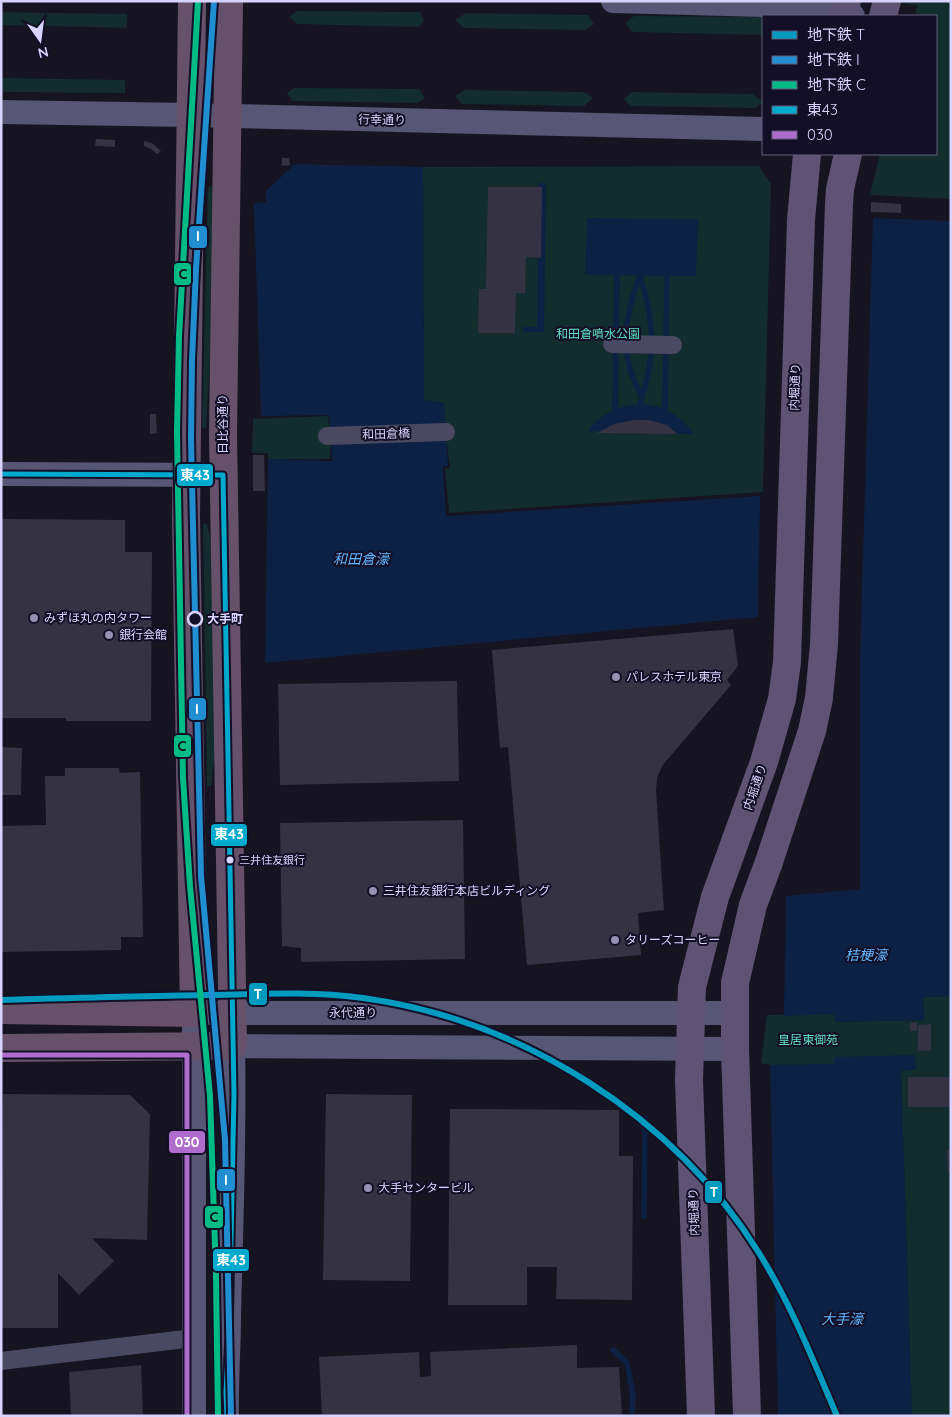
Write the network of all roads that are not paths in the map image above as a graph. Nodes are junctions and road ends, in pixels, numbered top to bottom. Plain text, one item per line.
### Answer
1 (192, 1) edge
2 (229, 1) edge
3 (613, 1) edge
4 (887, 1) edge
5 (847, 10) edge
6 (883, 15) edge
7 (1, 112) edge
8 (190, 115) junction
9 (227, 116) junction
10 (762, 130) edge
11 (807, 155) edge
12 (848, 155) edge
13 (624, 344) dead end
14 (674, 345) dead end
15 (446, 432) dead end
16 (327, 436) dead end
17 (1, 474) edge
18 (186, 475) junction
19 (223, 475) junction
20 (1, 1010) edge
21 (194, 1013) junction
22 (690, 1013) junction
23 (735, 1013) junction
24 (233, 1014) junction
25 (233, 1046) junction
26 (195, 1047) junction
27 (1, 1048) edge
28 (691, 1049) junction
29 (735, 1049) junction
30 (194, 1338) junction
31 (1, 1360) edge
32 (194, 1416) edge
33 (227, 1416) edge
34 (701, 1416) edge
35 (746, 1416) edge

1 - 8 highway
2 - 9 highway, 日比谷通り
3 - 5 main road
4 - 6 main road
7 - 8 main road, 行幸通り
8 - 9 main road, 行幸通り
8 - 18 highway
9 - 10 main road, 行幸通り
9 - 19 highway, 日比谷通り
11 - 22 main road, 内堀通り
12 - 23 main road
13 - 14 street
15 - 16 street, 和田倉橋
17 - 18 main road
18 - 19 main road
18 - 21 highway
19 - 24 highway, 日比谷通り
20 - 21 highway, 永代通り
21 - 24 main road, 永代通り
21 - 26 main road
22 - 23 main road, 永代通り
22 - 24 main road, 永代通り
22 - 28 main road, 内堀通り
23 - 29 main road
24 - 25 highway, 日比谷通り
25 - 26 highway
25 - 28 main road
25 - 33 main road, 日比谷通り
26 - 27 highway
26 - 30 main road
28 - 29 main road
28 - 34 main road, 内堀通り
29 - 35 main road
30 - 31 street
30 - 32 main road

